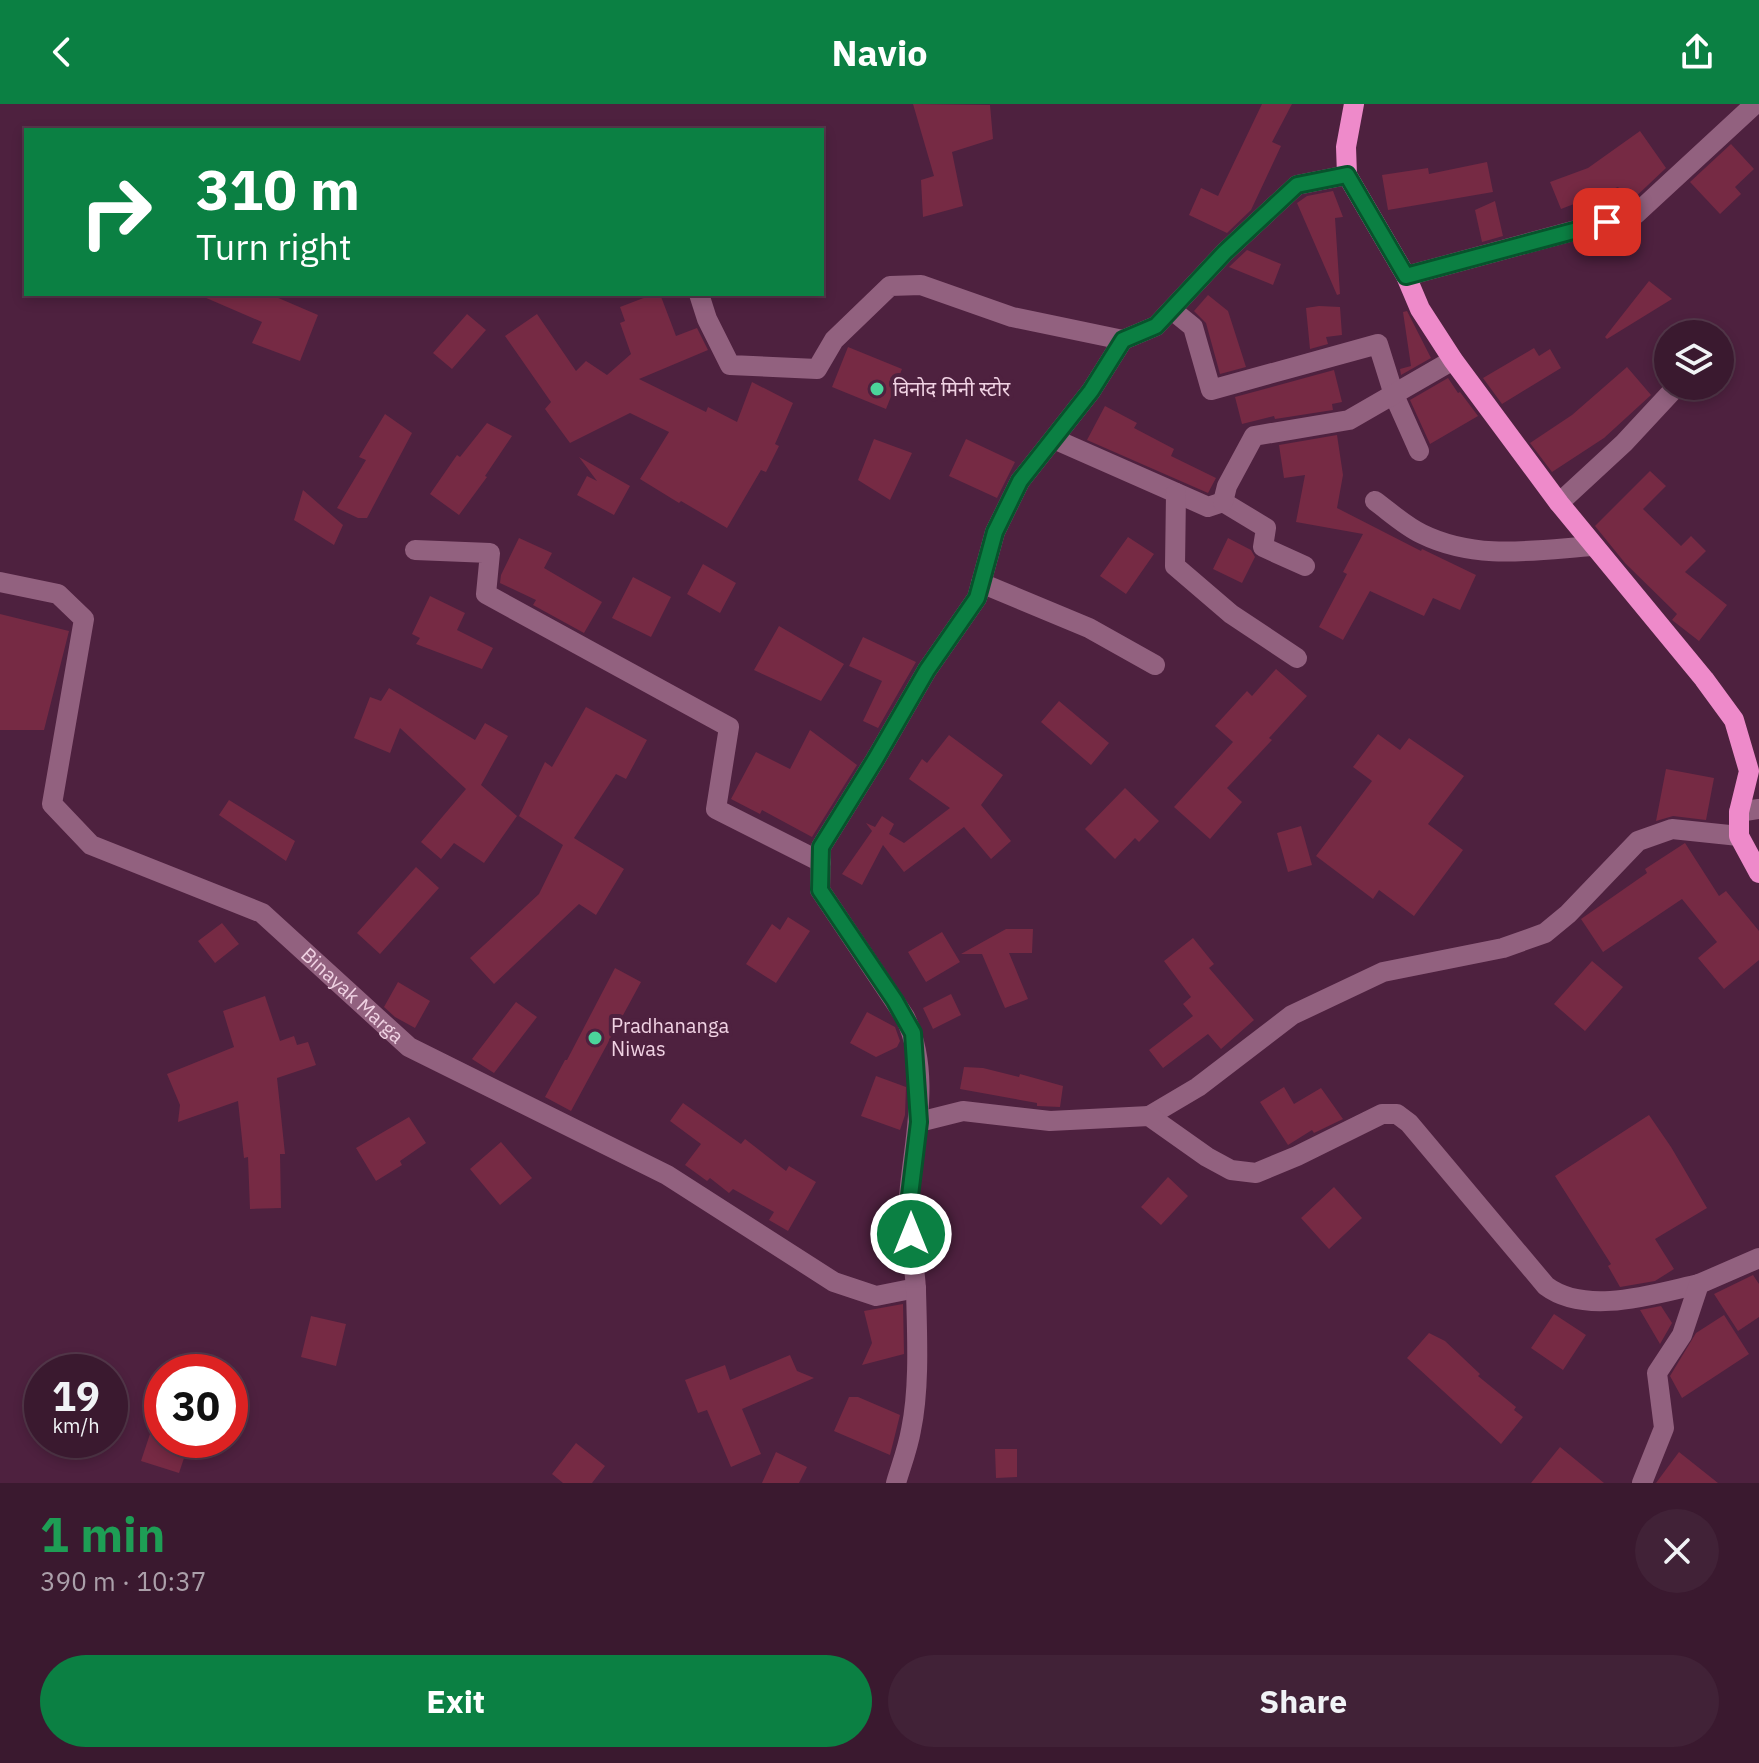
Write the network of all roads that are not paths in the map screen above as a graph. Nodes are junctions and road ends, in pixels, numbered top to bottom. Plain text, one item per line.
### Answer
1 (1354, 104) edge
2 (1755, 104) edge
3 (1347, 175) junction
4 (1406, 276) junction
5 (700, 296) edge
6 (1172, 310) junction
7 (1123, 340) junction
8 (1453, 360) junction
9 (1394, 395) junction
10 (1664, 400) edge
11 (1054, 439) junction
12 (1419, 451) dead end
13 (1176, 493) junction
14 (1375, 501) dead end
15 (1223, 502) junction
16 (1559, 503) junction
17 (1594, 546) junction
18 (415, 550) dead end
19 (1305, 566) dead end
20 (0, 582) edge
21 (981, 583) junction
22 (1297, 658) dead end
23 (1155, 665) dead end
24 (1754, 766) edge
25 (1749, 810) edge
26 (1739, 836) junction
27 (821, 862) junction
28 (1759, 873) edge
29 (1149, 1116) junction
30 (919, 1122) junction
31 (1759, 1258) edge
32 (1699, 1284) junction
33 (916, 1288) junction
34 (896, 1483) edge
35 (1642, 1483) edge

1 - 3 main road
2 - 4 street
3 - 4 main road
3 - 6 street
4 - 8 main road
5 - 7 street
6 - 7 street
6 - 9 street
7 - 11 street
8 - 9 street
8 - 16 main road
9 - 12 street
9 - 15 street
10 - 16 street
11 - 13 street
11 - 21 street
13 - 15 street
13 - 22 street
14 - 17 street
15 - 19 street
16 - 17 main road
17 - 24 main road
18 - 27 street
20 - 33 street, Binayak Marga
21 - 23 street
21 - 27 street
24 - 25 main road
25 - 26 main road
26 - 28 main road
26 - 29 street
27 - 30 street
29 - 30 street
29 - 32 street
30 - 33 street
31 - 32 street
32 - 35 street
33 - 34 street

